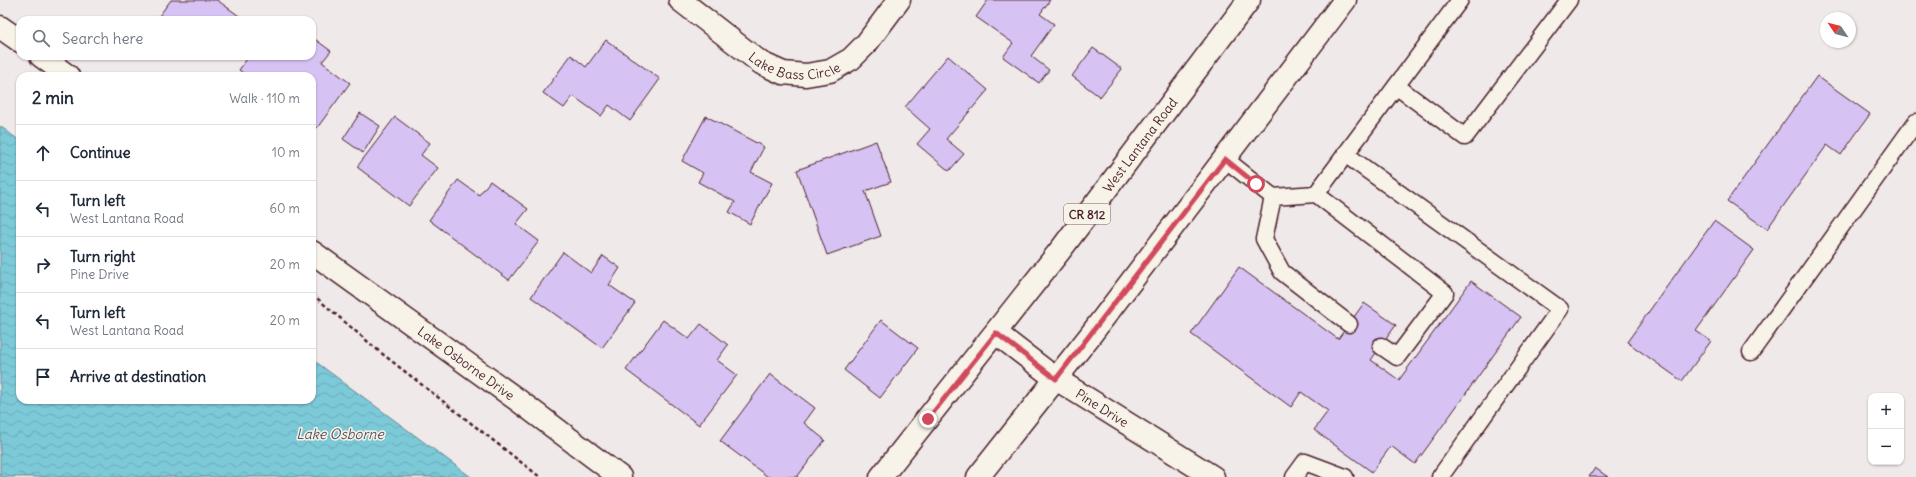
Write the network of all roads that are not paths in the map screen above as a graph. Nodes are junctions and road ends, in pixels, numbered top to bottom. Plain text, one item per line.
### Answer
1 (680, 0) edge
2 (899, 0) edge
3 (1249, 0) edge
4 (1345, 0) edge
5 (1460, 0) edge
6 (1569, 0) edge
7 (0, 27) edge
8 (16, 38) edge
9 (46, 60) edge
10 (63, 72) edge
11 (1396, 86) junction
12 (1916, 122) edge
13 (1345, 154) junction
14 (1225, 159) junction
15 (1316, 194) junction
16 (1273, 197) junction
17 (316, 255) edge
18 (1349, 324) dead end
19 (996, 333) junction
20 (1381, 346) dead end
21 (1751, 352) dead end
22 (1056, 379) junction
23 (620, 477) edge
24 (881, 477) edge
25 (978, 477) edge
26 (1212, 477) edge
27 (1294, 477) edge
28 (1345, 477) edge
29 (1440, 477) edge

1 - 2 main road, Lake Bass Circle
3 - 19 main road, West Lantana Road / CR 812
4 - 14 main road
5 - 11 lane
6 - 11 lane
7 - 8 main road
9 - 10 main road
11 - 13 lane
12 - 21 lane
13 - 15 lane
13 - 29 lane
14 - 16 lane
14 - 22 main road
15 - 16 lane
15 - 20 lane
16 - 18 lane
17 - 23 main road, Lake Osborne Drive
19 - 22 main road, Pine Drive
19 - 24 main road, West Lantana Road / CR 812
22 - 25 main road
22 - 26 main road, Pine Drive
27 - 28 lane

